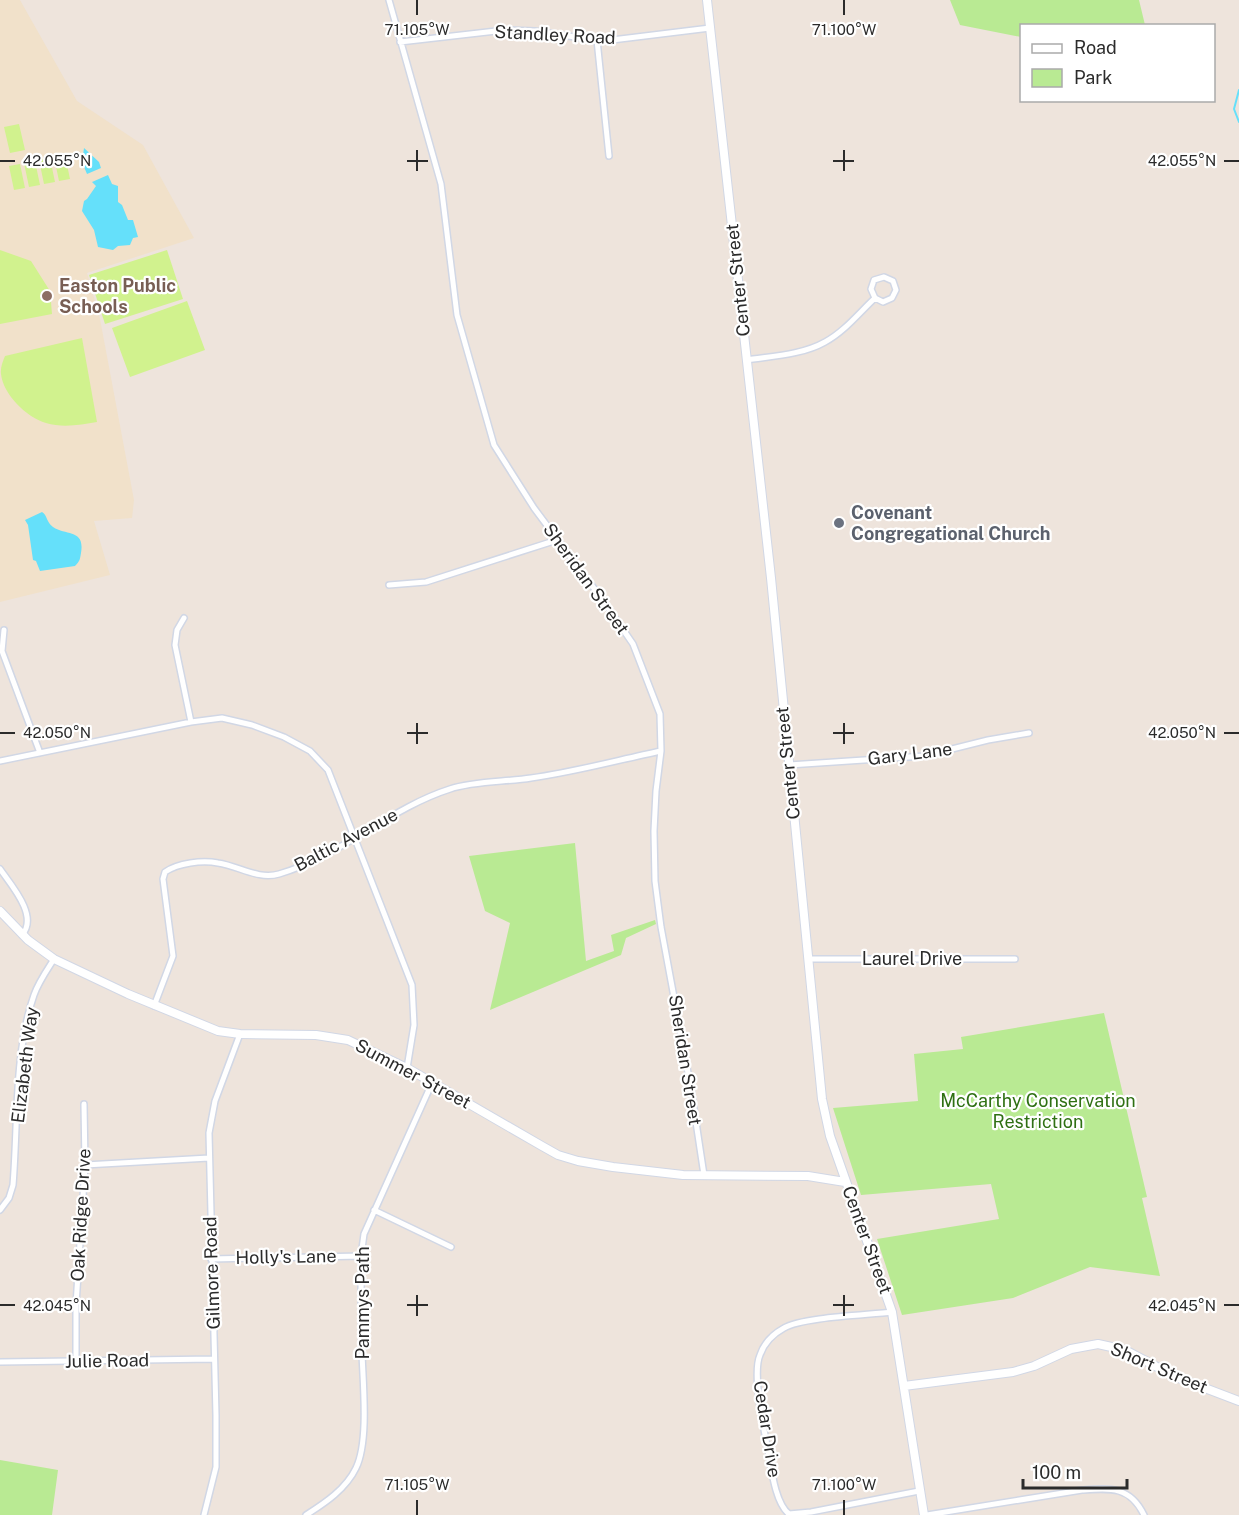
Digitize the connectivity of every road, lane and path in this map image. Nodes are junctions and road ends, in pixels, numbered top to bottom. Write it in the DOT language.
graph roads {
  1 [pos="389,0"];
  2 [pos="707,0"];
  3 [pos="710,28"];
  4 [pos="597,40"];
  5 [pos="400,42"];
  6 [pos="609,156"];
  7 [pos="875,298"];
  8 [pos="746,360"];
  9 [pos="557,540"];
  10 [pos="389,585"];
  11 [pos="184,618"];
  12 [pos="4,630"];
  13 [pos="191,722"];
  14 [pos="1029,733"];
  15 [pos="661,751"];
  16 [pos="40,753"];
  17 [pos="0,760"];
  18 [pos="789,765"];
  19 [pos="355,839"];
  20 [pos="0,869"];
  21 [pos="0,911"];
  22 [pos="22,935"];
  23 [pos="808,958"];
  24 [pos="54,959"];
  25 [pos="1015,959"];
  26 [pos="154,1006"];
  27 [pos="240,1034"];
  28 [pos="407,1068"];
  29 [pos="432,1083"];
  30 [pos="84,1104"];
  31 [pos="209,1158"];
  32 [pos="85,1165"];
  33 [pos="704,1175"];
  34 [pos="845,1182"];
  35 [pos="0,1210"];
  36 [pos="374,1210"];
  37 [pos="451,1247"];
  38 [pos="361,1256"];
  39 [pos="211,1259"];
  40 [pos="892,1312"];
  41 [pos="214,1359"];
  42 [pos="76,1361"];
  43 [pos="0,1362"];
  44 [pos="904,1386"];
  45 [pos="1239,1401"];
  46 [pos="920,1491"];
  47 [pos="204,1515"];
  48 [pos="306,1515"];
  49 [pos="925,1515"];
  50 [pos="1144,1515"];
  1 -- 5 [label="street, Sheridan Street"];
  2 -- 3 [label="main road, Center Street"];
  3 -- 4 [label="street, Standley Road"];
  3 -- 8 [label="main road, Center Street"];
  4 -- 5 [label="street, Standley Road"];
  4 -- 6 [label="street"];
  5 -- 9 [label="street, Sheridan Street"];
  7 -- 7 [label="street"];
  7 -- 8 [label="street"];
  8 -- 18 [label="main road, Center Street"];
  9 -- 10 [label="street"];
  9 -- 15 [label="street, Sheridan Street"];
  11 -- 13 [label="street"];
  12 -- 16 [label="street"];
  13 -- 16 [label="street"];
  13 -- 19 [label="street"];
  14 -- 18 [label="street, Gary Lane"];
  15 -- 19 [label="street, Baltic Avenue"];
  15 -- 33 [label="street, Sheridan Street"];
  16 -- 17 [label="street"];
  18 -- 23 [label="main road, Center Street"];
  19 -- 26 [label="street, Baltic Avenue"];
  19 -- 28 [label="street"];
  20 -- 22 [label="street"];
  21 -- 22 [label="main road, Summer Street"];
  22 -- 24 [label="main road, Summer Street"];
  23 -- 25 [label="street, Laurel Drive"];
  23 -- 34 [label="main road, Center Street"];
  24 -- 26 [label="main road, Summer Street"];
  24 -- 35 [label="street, Elizabeth Way"];
  26 -- 27 [label="main road, Summer Street"];
  27 -- 28 [label="main road, Summer Street"];
  27 -- 31 [label="street, Gilmore Road"];
  28 -- 29 [label="main road, Summer Street"];
  29 -- 33 [label="main road, Summer Street"];
  29 -- 36 [label="street, Pammys Path"];
  30 -- 32 [label="street, Oak Ridge Drive"];
  31 -- 32 [label="street"];
  31 -- 39 [label="street, Gilmore Road"];
  32 -- 42 [label="street, Oak Ridge Drive"];
  33 -- 34 [label="main road, Summer Street"];
  34 -- 40 [label="main road, Center Street"];
  36 -- 37 [label="street"];
  36 -- 38 [label="street, Pammys Path"];
  38 -- 39 [label="street, Holly's Lane"];
  38 -- 48 [label="street, Pammys Path"];
  39 -- 41 [label="street, Gilmore Road"];
  40 -- 44 [label="main road, Center Street"];
  40 -- 46 [label="street, Cedar Drive"];
  41 -- 42 [label="street, Julie Road"];
  41 -- 47 [label="street, Gilmore Road"];
  42 -- 43 [label="street, Julie Road"];
  44 -- 45 [label="main road, Short Street"];
  44 -- 46 [label="main road, Center Street"];
  46 -- 49 [label="main road, Center Street"];
  49 -- 50 [label="street"];
}
